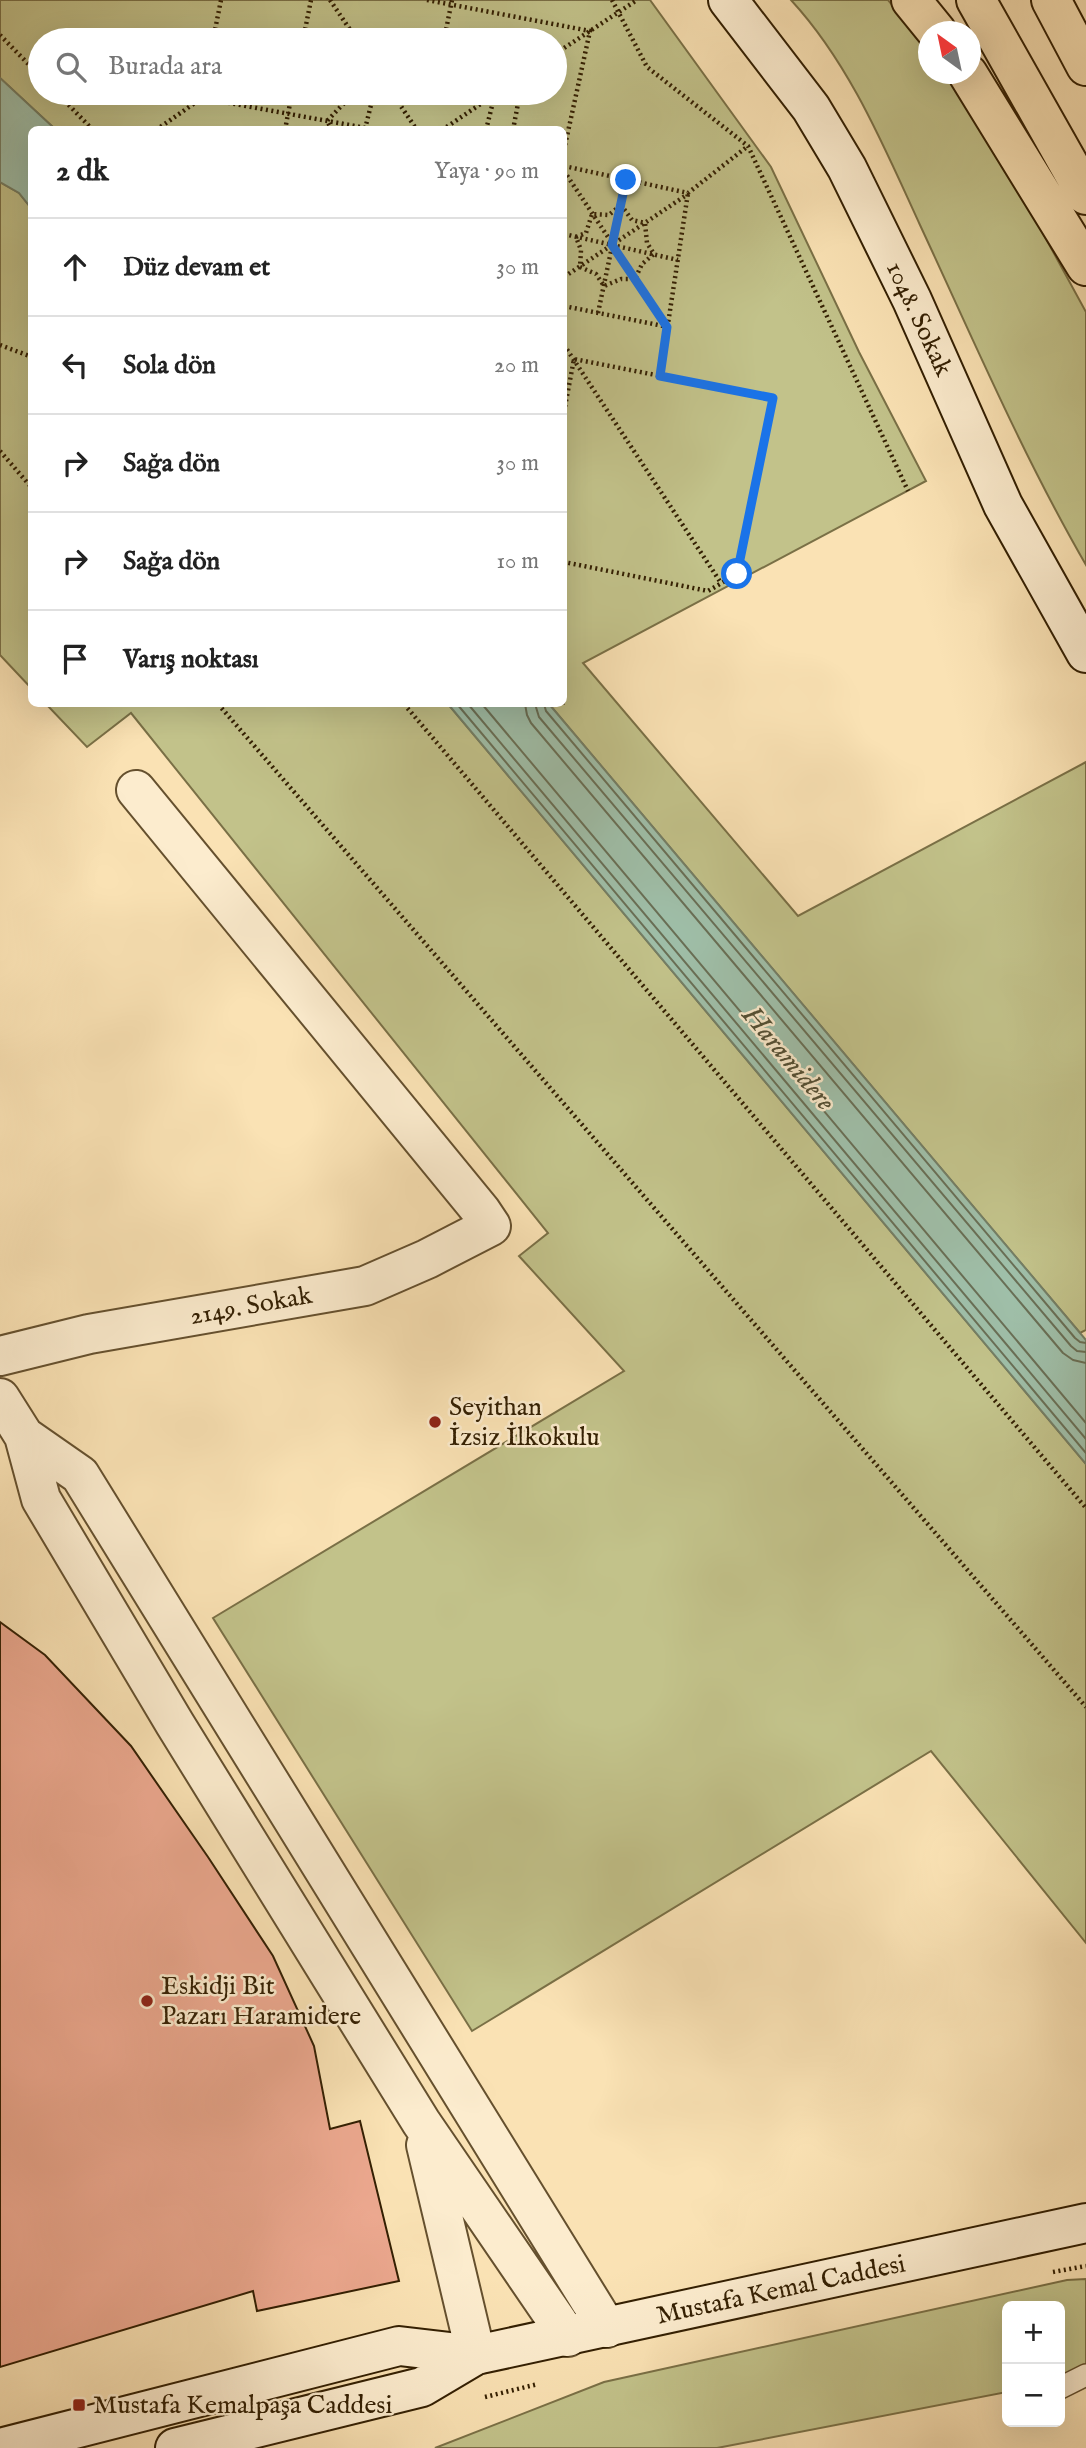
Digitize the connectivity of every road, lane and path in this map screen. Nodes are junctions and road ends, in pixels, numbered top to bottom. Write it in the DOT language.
graph roads {
  1 [pos="221,0"];
  2 [pos="311,0"];
  3 [pos="330,0"];
  4 [pos="427,0"];
  5 [pos="612,0"];
  6 [pos="637,0"];
  7 [pos="728,0"];
  8 [pos="911,0"];
  9 [pos="976,0"];
  10 [pos="1051,0"];
  11 [pos="452,2"];
  12 [pos="619,12"];
  13 [pos="928,21"];
  14 [pos="215,28"];
  15 [pos="305,28"];
  16 [pos="349,28"];
  17 [pos="447,28"];
  18 [pos="590,31"];
  19 [pos="0,35"];
  20 [pos="567,46"];
  21 [pos="28,64"];
  22 [pos="1086,66"];
  23 [pos="974,84"];
  24 [pos="69,105"];
  25 [pos="190,105"];
  26 [pos="250,105"];
  27 [pos="290,105"];
  28 [pos="342,105"];
  29 [pos="371,105"];
  30 [pos="400,105"];
  31 [pos="478,105"];
  32 [pos="493,105"];
  33 [pos="518,105"];
  34 [pos="288,113"];
  35 [pos="327,121"];
  36 [pos="89,126"];
  37 [pos="161,126"];
  38 [pos="286,126"];
  39 [pos="330,126"];
  40 [pos="351,126"];
  41 [pos="366,126"];
  42 [pos="413,126"];
  43 [pos="448,126"];
  44 [pos="487,126"];
  45 [pos="514,126"];
  46 [pos="567,136"];
  47 [pos="748,146"];
  48 [pos="567,169"];
  49 [pos="567,173"];
  50 [pos="626,180"];
  51 [pos="688,193"];
  52 [pos="1086,195"];
  53 [pos="621,205"];
  54 [pos="592,214"];
  55 [pos="645,223"];
  56 [pos="567,235"];
  57 [pos="576,237"];
  58 [pos="612,245"];
  59 [pos="654,254"];
  60 [pos="678,260"];
  61 [pos="1086,266"];
  62 [pos="580,267"];
  63 [pos="567,275"];
  64 [pos="635,279"];
  65 [pos="604,286"];
  66 [pos="567,307"];
  67 [pos="598,313"];
  68 [pos="667,327"];
  69 [pos="0,345"];
  70 [pos="567,349"];
  71 [pos="28,356"];
  72 [pos="574,359"];
  73 [pos="660,376"];
  74 [pos="567,396"];
  75 [pos="0,451"];
  76 [pos="28,483"];
  77 [pos="908,491"];
  78 [pos="567,563"];
  79 [pos="721,583"];
  80 [pos="1086,653"];
  81 [pos="221,707"];
  82 [pos="407,707"];
  83 [pos="136,790"];
  84 [pos="0,1356"];
  85 [pos="1,1402"];
  86 [pos="23,1436"];
  87 [pos="1086,1508"];
  88 [pos="1086,1707"];
  89 [pos="421,2122"];
  90 [pos="1086,2223"];
  91 [pos="1086,2266"];
  92 [pos="1045,2274"];
  93 [pos="607,2329"];
  94 [pos="568,2337"];
  95 [pos="476,2355"];
  96 [pos="1086,2375"];
  97 [pos="551,2380"];
  98 [pos="1065,2386"];
  99 [pos="472,2400"];
  100 [pos="0,2448"];
  101 [pos="175,2448"];
  1 -- 14 [label="path"];
  2 -- 15 [label="path"];
  3 -- 16 [label="path"];
  4 -- 11 [label="path"];
  5 -- 12 [label="path"];
  6 -- 12 [label="path"];
  7 -- 80 [label="street, 1048. Sokak"];
  8 -- 13 [label="highway"];
  9 -- 52 [label="highway"];
  10 -- 22 [label="highway"];
  11 -- 17 [label="path"];
  11 -- 18 [label="path"];
  12 -- 18 [label="path"];
  12 -- 47 [label="path"];
  18 -- 20 [label="path"];
  18 -- 46 [label="path"];
  19 -- 21 [label="path"];
  23 -- 61 [label="highway"];
  24 -- 36 [label="path"];
  25 -- 37 [label="path"];
  26 -- 34 [label="path"];
  27 -- 34 [label="path"];
  28 -- 35 [label="path"];
  29 -- 41 [label="path"];
  30 -- 42 [label="path"];
  31 -- 43 [label="path"];
  32 -- 44 [label="path"];
  33 -- 45 [label="path"];
  34 -- 35 [label="path"];
  34 -- 38 [label="path"];
  35 -- 39 [label="path"];
  35 -- 40 [label="path"];
  47 -- 51 [label="path"];
  47 -- 77 [label="path"];
  48 -- 50 [label="path"];
  49 -- 54 [label="path"];
  50 -- 51 [label="path"];
  50 -- 53 [label="path"];
  51 -- 55 [label="path"];
  51 -- 60 [label="path"];
  53 -- 54 [label="path"];
  53 -- 55 [label="path"];
  53 -- 58 [label="path"];
  54 -- 57 [label="path"];
  54 -- 58 [label="path"];
  55 -- 58 [label="path"];
  55 -- 59 [label="path"];
  56 -- 57 [label="path"];
  57 -- 58 [label="path"];
  57 -- 62 [label="path"];
  58 -- 59 [label="path"];
  58 -- 62 [label="path"];
  58 -- 64 [label="path"];
  58 -- 65 [label="path"];
  59 -- 60 [label="path"];
  59 -- 64 [label="path"];
  60 -- 68 [label="path"];
  62 -- 63 [label="path"];
  62 -- 65 [label="path"];
  64 -- 65 [label="path"];
  64 -- 68 [label="path"];
  65 -- 67 [label="path"];
  66 -- 67 [label="path"];
  67 -- 68 [label="path"];
  68 -- 73 [label="path"];
  69 -- 71 [label="path"];
  70 -- 72 [label="path"];
  72 -- 73 [label="path"];
  72 -- 74 [label="path"];
  72 -- 79 [label="path"];
  73 -- 79 [label="path"];
  75 -- 76 [label="path"];
  78 -- 79 [label="path"];
  81 -- 88 [label="path"];
  82 -- 87 [label="path"];
  83 -- 84 [label="street, 2149. Sokak"];
  85 -- 86 [label="street"];
  86 -- 89 [label="street"];
  86 -- 93 [label="street"];
  89 -- 94 [label="street"];
  89 -- 95 [label="street"];
  90 -- 93 [label="street, Mustafa Kemal Caddesi"];
  91 -- 92 [label="path"];
  93 -- 94 [label="street, Mustafa Kemal Caddesi"];
  94 -- 95 [label="street, Mustafa Kemal Caddesi"];
  95 -- 100 [label="street, Mustafa Kemal Caddesi"];
  95 -- 101 [label="street, Mustafa Kemal Caddesi"];
  96 -- 98 [label="lane"];
  97 -- 99 [label="path"];
}
